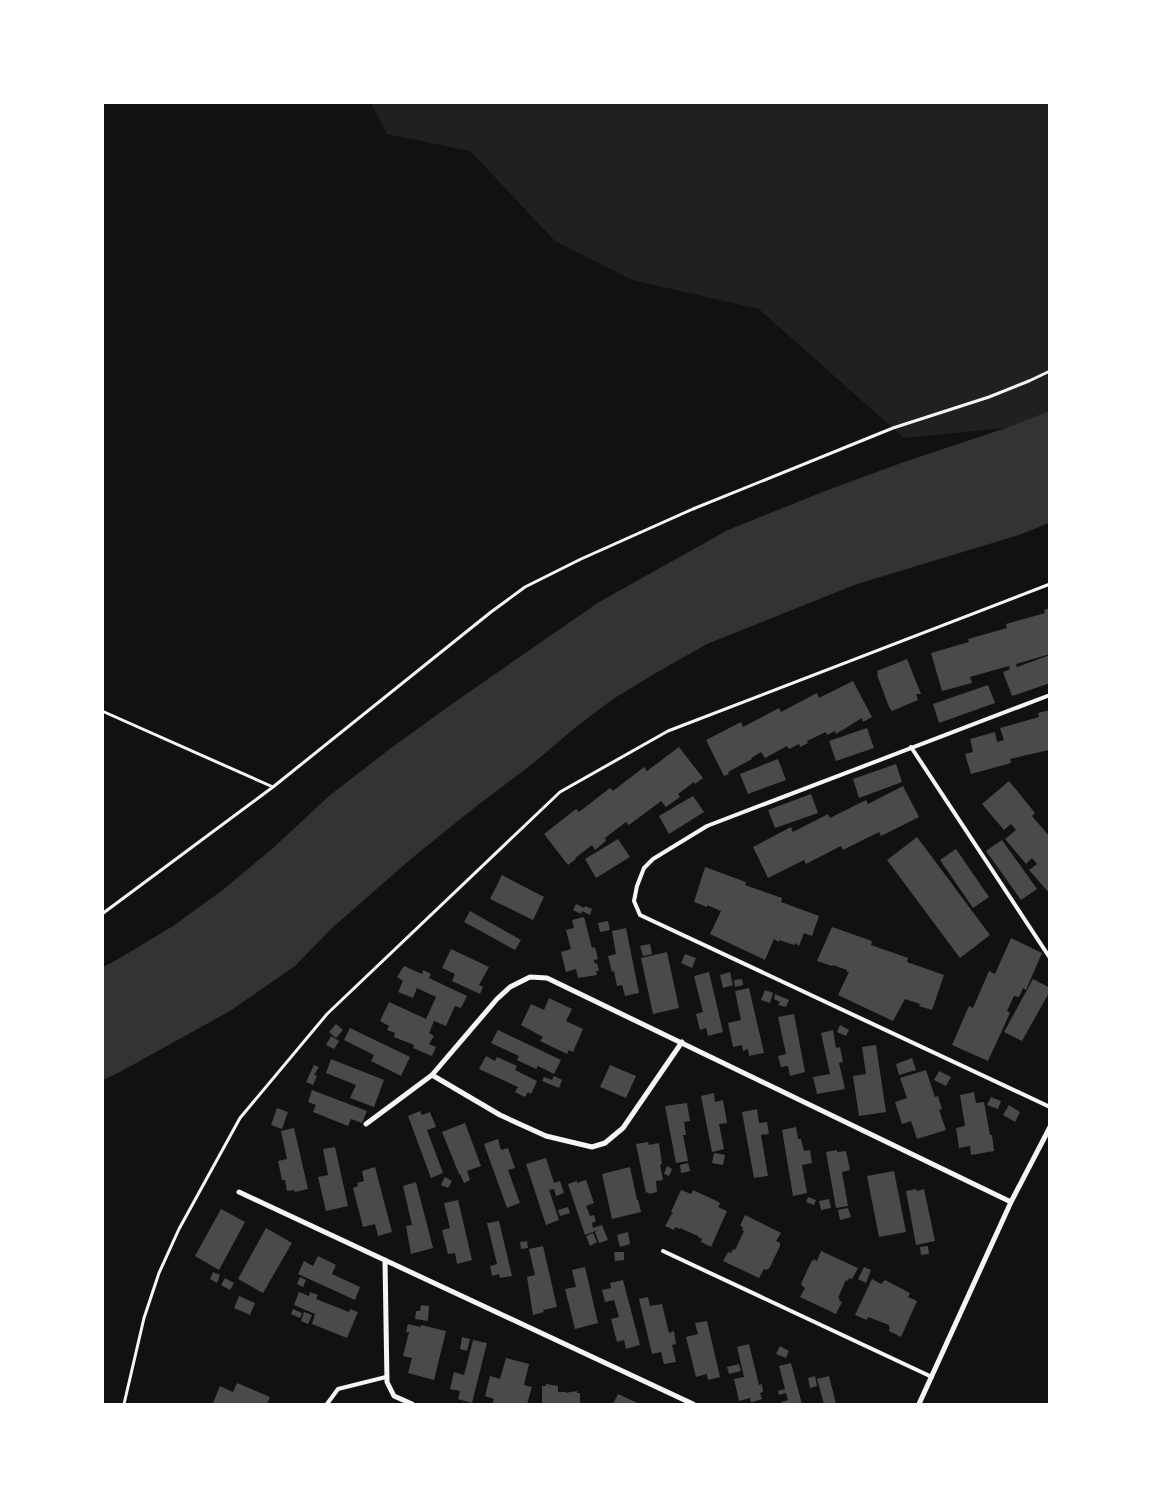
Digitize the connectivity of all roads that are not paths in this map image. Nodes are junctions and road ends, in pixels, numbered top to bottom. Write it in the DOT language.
graph roads {
  1 [pos="1050,696"];
  2 [pos="911,747"];
  3 [pos="1050,958"];
  4 [pos="682,1042"];
  5 [pos="432,1076"];
  6 [pos="1050,1107"];
  7 [pos="366,1124"];
  8 [pos="1050,1127"];
  9 [pos="239,1192"];
  10 [pos="1011,1202"];
  11 [pos="663,1251"];
  12 [pos="385,1260"];
  13 [pos="386,1377"];
  14 [pos="932,1377"];
  15 [pos="327,1404"];
  16 [pos="412,1404"];
  17 [pos="693,1404"];
  18 [pos="919,1404"];
  1 -- 2 [label="lane"];
  2 -- 3 [label="lane"];
  2 -- 6 [label="lane"];
  4 -- 5 [label="street"];
  4 -- 5 [label="street"];
  4 -- 10 [label="street"];
  5 -- 7 [label="street"];
  8 -- 10 [label="street"];
  9 -- 12 [label="street"];
  10 -- 14 [label="street"];
  11 -- 14 [label="lane"];
  12 -- 13 [label="street"];
  12 -- 17 [label="street"];
  13 -- 15 [label="lane"];
  13 -- 16 [label="street"];
  14 -- 18 [label="street"];
}
